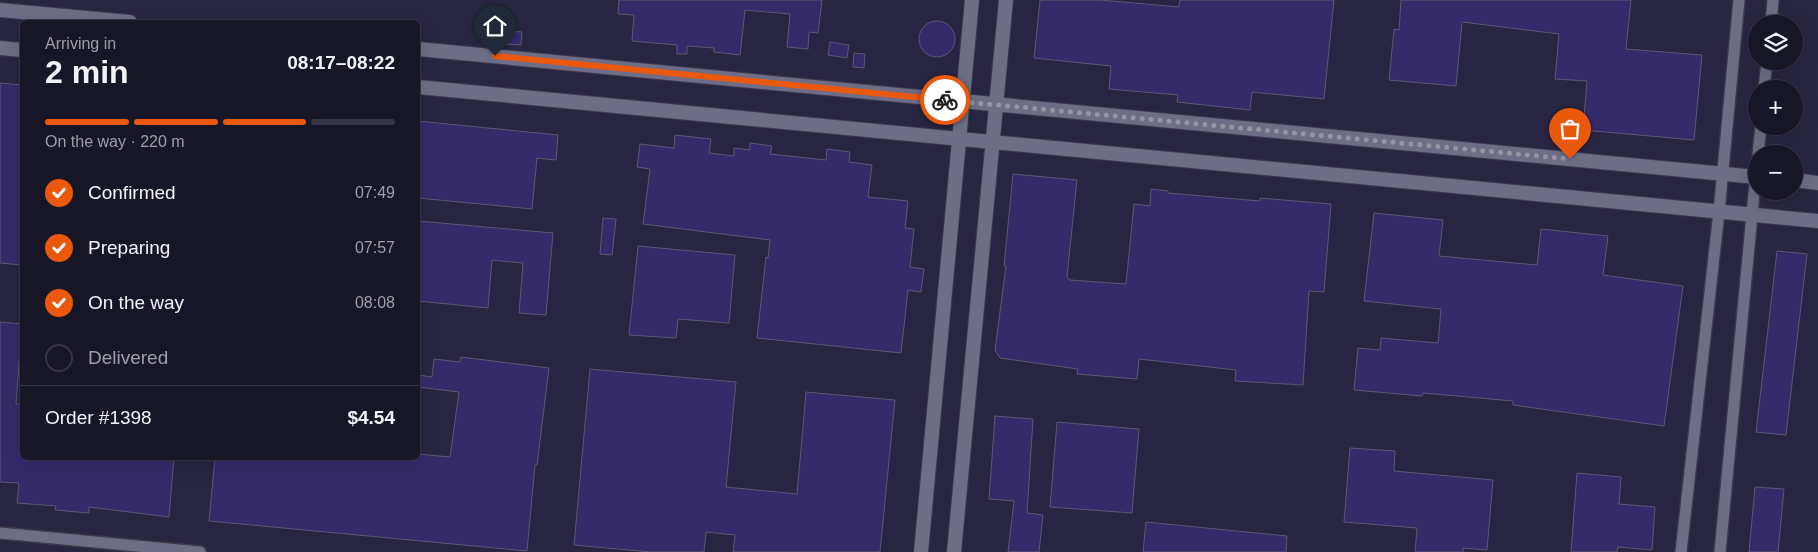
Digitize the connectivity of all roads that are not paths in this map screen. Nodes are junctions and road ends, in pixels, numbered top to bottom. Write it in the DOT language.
graph roads {
  1 [pos="972,0"];
  2 [pos="1006,0"];
  3 [pos="1739,0"];
  4 [pos="1773,0"];
  5 [pos="0,10"];
  6 [pos="1772,15"];
  7 [pos="108,20"];
  8 [pos="0,48"];
  9 [pos="420,49"];
  10 [pos="20,50"];
  11 [pos="420,87"];
  12 [pos="963,101"];
  13 [pos="996,104"];
  14 [pos="959,139"];
  15 [pos="992,142"];
  16 [pos="1723,174"];
  17 [pos="1748,176"];
  18 [pos="1803,181"];
  19 [pos="1818,183"];
  20 [pos="1753,200"];
  21 [pos="1720,212"];
  22 [pos="1752,214"];
  23 [pos="1818,220"];
  24 [pos="0,533"];
  25 [pos="200,552"];
  26 [pos="921,552"];
  27 [pos="954,552"];
  28 [pos="1681,552"];
  29 [pos="1720,552"];
  1 -- 12 [label="street"];
  2 -- 13 [label="street"];
  3 -- 16 [label="street"];
  4 -- 6 [label="street"];
  5 -- 7 [label="street"];
  8 -- 10 [label="street"];
  9 -- 12 [label="street"];
  11 -- 14 [label="street"];
  12 -- 13 [label="street"];
  12 -- 14 [label="street"];
  13 -- 15 [label="street"];
  13 -- 16 [label="street"];
  14 -- 15 [label="street"];
  14 -- 26 [label="street"];
  15 -- 21 [label="street"];
  15 -- 27 [label="street"];
  16 -- 17 [label="street"];
  16 -- 21 [label="street"];
  18 -- 19 [label="street"];
  20 -- 22 [label="street"];
  21 -- 22 [label="street"];
  21 -- 28 [label="street"];
  22 -- 23 [label="street"];
  22 -- 29 [label="street"];
  24 -- 25 [label="street"];
}
